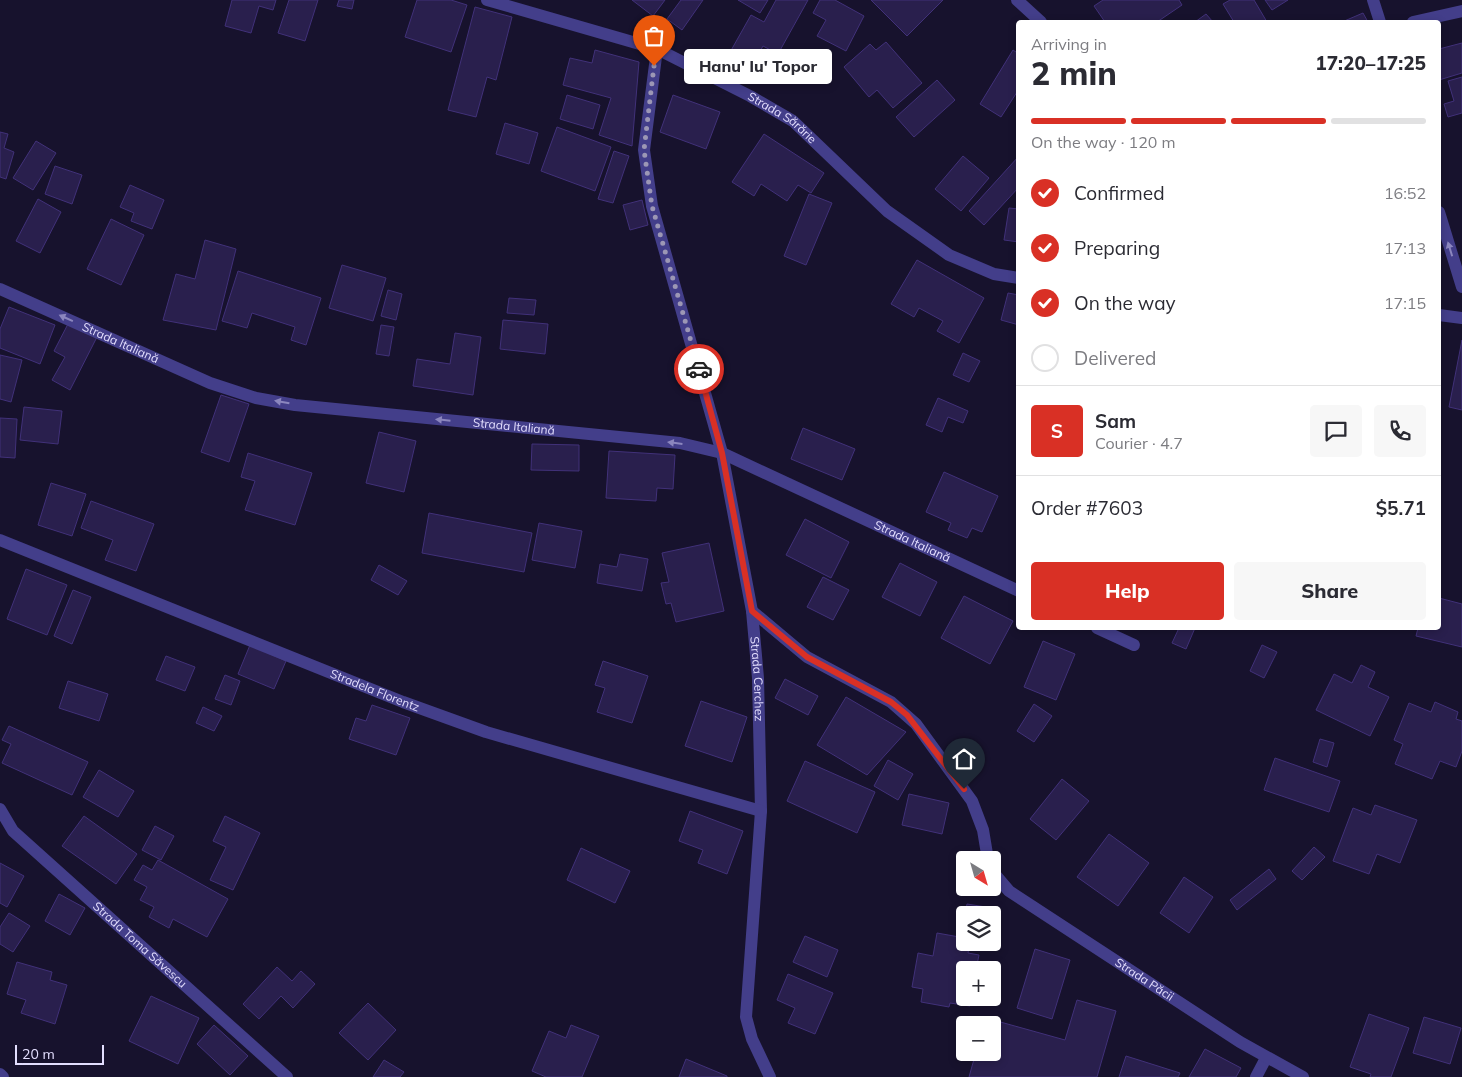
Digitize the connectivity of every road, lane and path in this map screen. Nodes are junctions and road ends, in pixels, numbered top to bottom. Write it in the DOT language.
graph roads {
  1 [pos="487,0"];
  2 [pos="1018,0"];
  3 [pos="1373,0"];
  4 [pos="1462,11"];
  5 [pos="1039,20"];
  6 [pos="1379,20"];
  7 [pos="1422,20"];
  8 [pos="657,50"];
  9 [pos="1441,219"];
  10 [pos="1016,278"];
  11 [pos="1462,287"];
  12 [pos="0,288"];
  13 [pos="1441,315"];
  14 [pos="1462,318"];
  15 [pos="722,453"];
  16 [pos="0,540"];
  17 [pos="1016,590"];
  18 [pos="752,611"];
  19 [pos="1101,630"];
  20 [pos="1134,645"];
  21 [pos="0,809"];
  22 [pos="761,811"];
  23 [pos="986,851"];
  24 [pos="1001,882"];
  25 [pos="1266,1058"];
  26 [pos="0,1074"];
  27 [pos="3,1077"];
  28 [pos="287,1077"];
  29 [pos="770,1077"];
  30 [pos="1256,1077"];
  31 [pos="1303,1077"];
  1 -- 8 [label="street, Strada Sărărie"];
  2 -- 5 [label="street"];
  3 -- 6 [label="street"];
  4 -- 7 [label="street"];
  8 -- 10 [label="street, Strada Sărărie"];
  8 -- 15 [label="street, Strada Cerchez"];
  11 -- 9 [label="street, one-way"];
  15 -- 12 [label="street, Strada Italiană, one-way"];
  13 -- 14 [label="street"];
  15 -- 17 [label="street, Strada Italiană"];
  15 -- 18 [label="street, Strada Cerchez"];
  16 -- 22 [label="street, Stradela Florentz"];
  18 -- 22 [label="street, Strada Cerchez"];
  18 -- 23 [label="street"];
  19 -- 20 [label="street"];
  21 -- 28 [label="street, Strada Toma Săvescu"];
  22 -- 29 [label="street, Strada Cerchez"];
  24 -- 25 [label="street, Strada Păcii"];
  25 -- 30 [label="street"];
  25 -- 31 [label="street, Strada Păcii"];
  26 -- 27 [label="street"];
}
